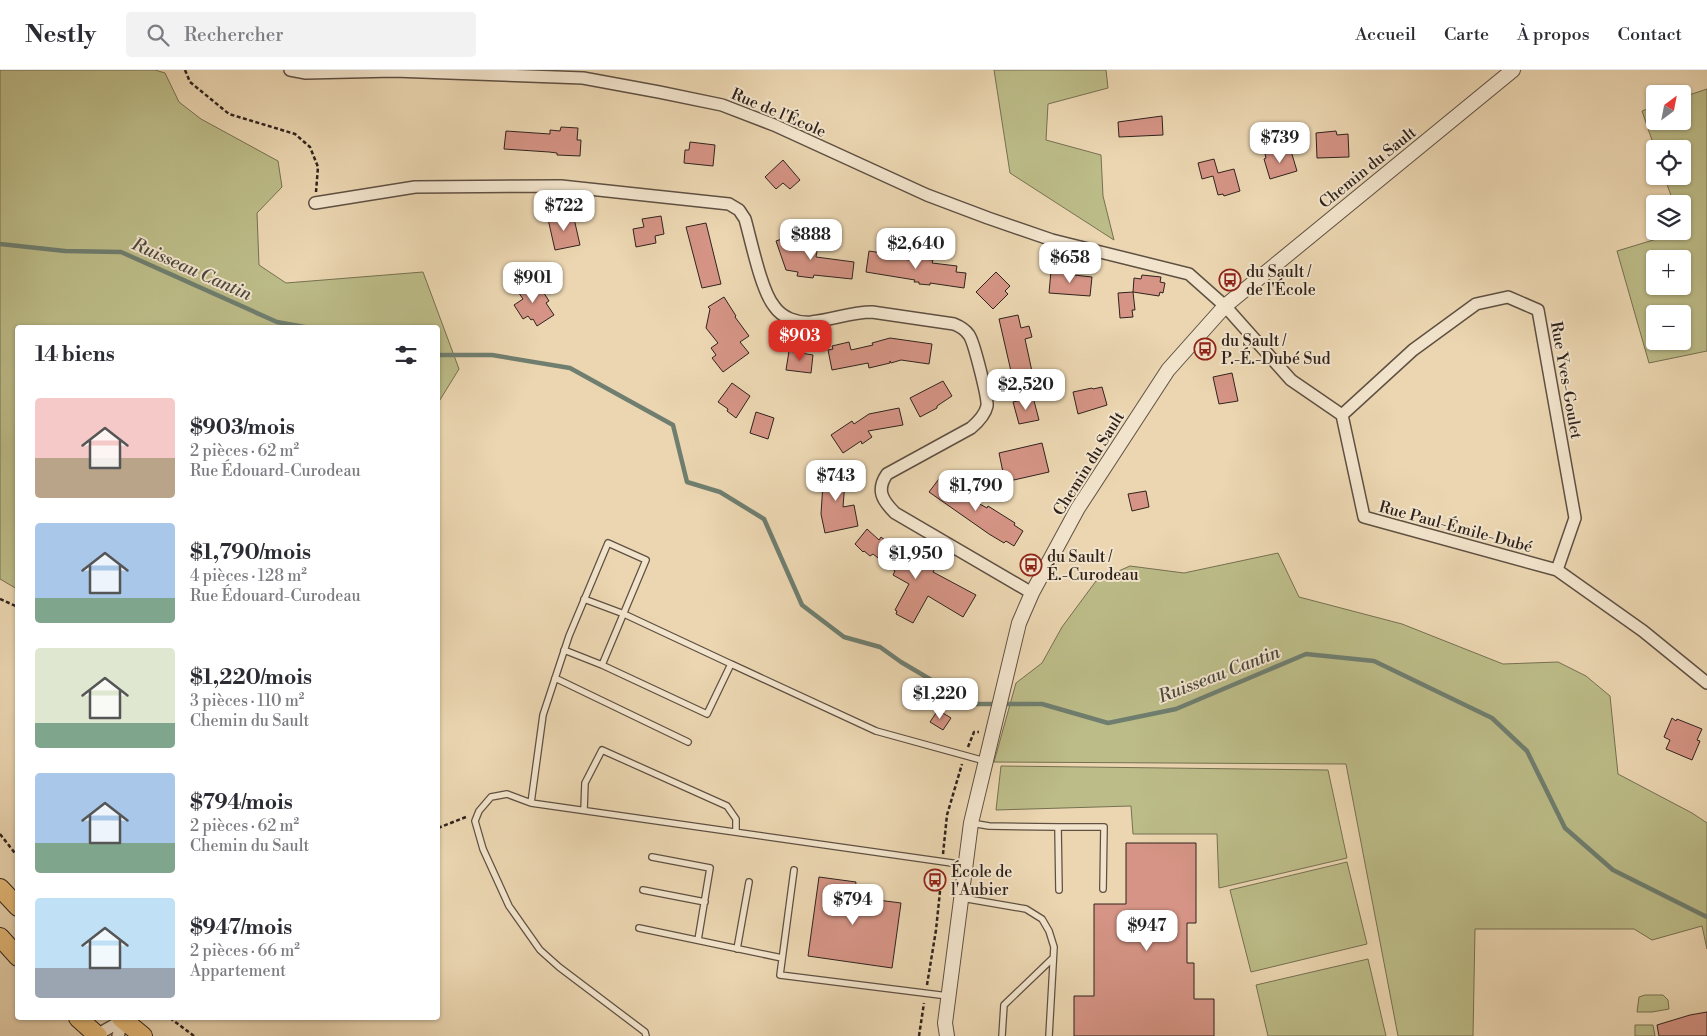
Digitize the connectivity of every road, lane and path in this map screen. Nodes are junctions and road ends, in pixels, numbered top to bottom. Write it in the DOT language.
graph roads {
  1 [pos="185,70"];
  2 [pos="290,70"];
  3 [pos="1514,70"];
  4 [pos="315,203"];
  5 [pos="1225,306"];
  6 [pos="1342,415"];
  7 [pos="1557,570"];
  8 [pos="1032,593"];
  9 [pos="0,599"];
  10 [pos="584,599"];
  11 [pos="15,606"];
  12 [pos="624,614"];
  13 [pos="564,650"];
  14 [pos="732,664"];
  15 [pos="602,665"];
  16 [pos="555,678"];
  17 [pos="1707,683"];
  18 [pos="992,735"];
  19 [pos="688,742"];
  20 [pos="965,757"];
  21 [pos="986,761"];
  22 [pos="531,803"];
  23 [pos="584,810"];
  24 [pos="479,811"];
  25 [pos="971,823"];
  26 [pos="440,827"];
  27 [pos="1058,827"];
  28 [pos="736,831"];
  29 [pos="0,834"];
  30 [pos="15,854"];
  31 [pos="652,857"];
  32 [pos="943,860"];
  33 [pos="966,865"];
  34 [pos="794,870"];
  35 [pos="749,882"];
  36 [pos="0,888"];
  37 [pos="1103,889"];
  38 [pos="643,890"];
  39 [pos="1059,890"];
  40 [pos="962,898"];
  41 [pos="705,902"];
  42 [pos="15,904"];
  43 [pos="639,928"];
  44 [pos="0,937"];
  45 [pos="698,940"];
  46 [pos="737,949"];
  47 [pos="15,954"];
  48 [pos="782,958"];
  49 [pos="1053,958"];
  50 [pos="926,993"];
  51 [pos="949,996"];
  52 [pos="80,1020"];
  53 [pos="173,1020"];
  54 [pos="121,1024"];
  55 [pos="944,1032"];
  56 [pos="97,1036"];
  57 [pos="143,1036"];
  58 [pos="194,1036"];
  59 [pos="646,1036"];
  60 [pos="919,1036"];
  61 [pos="1002,1036"];
  62 [pos="1049,1036"];
  1 -- 4 [label="path"];
  2 -- 5 [label="street, Rue de l'École"];
  3 -- 5 [label="street, Chemin du Sault"];
  4 -- 8 [label="street"];
  5 -- 6 [label="street"];
  5 -- 8 [label="street, Chemin du Sault"];
  6 -- 7 [label="street, Rue Paul-Émile-Dubé"];
  6 -- 7 [label="street, Rue Yves-Goulet"];
  7 -- 17 [label="street, Rue Paul-Émile-Dubé"];
  8 -- 18 [label="street, Chemin du Sault"];
  9 -- 11 [label="path"];
  10 -- 12 [label="lane"];
  10 -- 12 [label="lane"];
  10 -- 13 [label="lane"];
  12 -- 14 [label="lane"];
  12 -- 15 [label="lane"];
  13 -- 15 [label="lane"];
  13 -- 16 [label="lane"];
  14 -- 15 [label="lane"];
  14 -- 20 [label="lane"];
  16 -- 19 [label="lane"];
  16 -- 22 [label="lane"];
  18 -- 20 [label="path"];
  18 -- 21 [label="street, Chemin du Sault"];
  20 -- 21 [label="lane"];
  20 -- 32 [label="path"];
  21 -- 25 [label="street, Chemin du Sault"];
  22 -- 23 [label="lane"];
  22 -- 24 [label="lane"];
  23 -- 28 [label="lane"];
  23 -- 28 [label="lane"];
  24 -- 26 [label="path"];
  24 -- 59 [label="lane"];
  25 -- 27 [label="lane"];
  25 -- 33 [label="street, Chemin du Sault"];
  27 -- 37 [label="lane"];
  27 -- 39 [label="lane"];
  28 -- 32 [label="lane"];
  29 -- 30 [label="path"];
  31 -- 41 [label="lane"];
  32 -- 33 [label="lane"];
  32 -- 50 [label="path"];
  33 -- 40 [label="street, Chemin du Sault"];
  34 -- 48 [label="lane"];
  35 -- 46 [label="lane"];
  36 -- 42 [label="main road"];
  38 -- 41 [label="lane"];
  40 -- 49 [label="lane"];
  40 -- 51 [label="street, Chemin du Sault"];
  41 -- 45 [label="lane"];
  43 -- 45 [label="lane"];
  44 -- 47 [label="main road"];
  45 -- 46 [label="lane"];
  46 -- 48 [label="lane"];
  48 -- 50 [label="lane"];
  49 -- 61 [label="lane"];
  49 -- 62 [label="lane"];
  50 -- 51 [label="lane"];
  50 -- 60 [label="path"];
  51 -- 55 [label="street, Chemin du Sault"];
  52 -- 56 [label="main road"];
  53 -- 58 [label="path"];
  54 -- 56 [label="street"];
  54 -- 57 [label="main road"];
}
